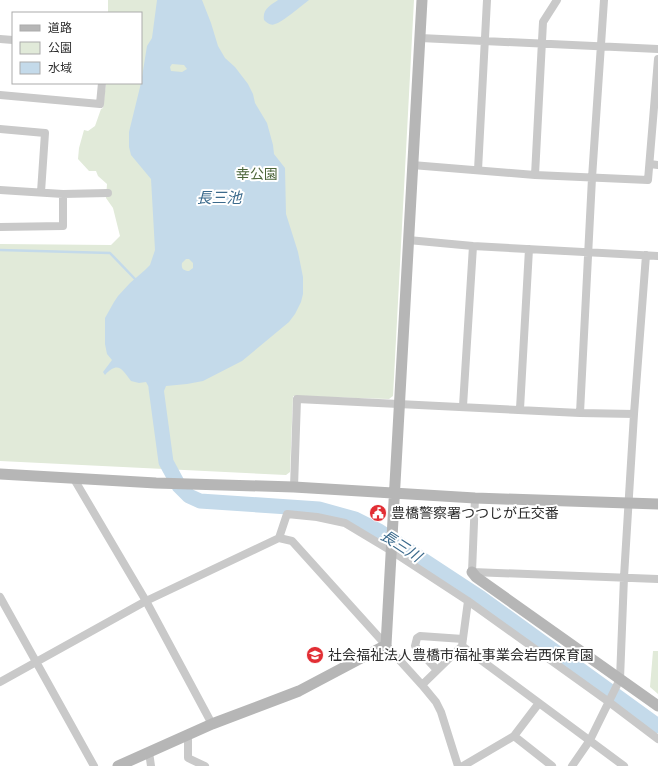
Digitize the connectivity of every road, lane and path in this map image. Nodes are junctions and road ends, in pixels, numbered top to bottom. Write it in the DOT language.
graph roads {
  1 [pos="422,0"];
  2 [pos="487,0"];
  3 [pos="557,0"];
  4 [pos="604,0"];
  5 [pos="420,38"];
  6 [pos="0,39"];
  7 [pos="12,40"];
  8 [pos="484,41"];
  9 [pos="543,44"];
  10 [pos="601,47"];
  11 [pos="658,49"];
  12 [pos="658,60"];
  13 [pos="102,84"];
  14 [pos="0,95"];
  15 [pos="0,129"];
  16 [pos="654,164"];
  17 [pos="412,165"];
  18 [pos="478,170"];
  19 [pos="535,175"];
  20 [pos="592,178"];
  21 [pos="0,190"];
  22 [pos="41,192"];
  23 [pos="108,193"];
  24 [pos="63,194"];
  25 [pos="0,227"];
  26 [pos="408,240"];
  27 [pos="473,246"];
  28 [pos="529,249"];
  29 [pos="589,251"];
  30 [pos="646,255"];
  31 [pos="658,256"];
  32 [pos="399,404"];
  33 [pos="463,406"];
  34 [pos="520,409"];
  35 [pos="580,413"];
  36 [pos="634,414"];
  37 [pos="0,474"];
  38 [pos="74,479"];
  39 [pos="294,487"];
  40 [pos="394,493"];
  41 [pos="475,498"];
  42 [pos="629,503"];
  43 [pos="658,504"];
  44 [pos="279,538"];
  45 [pos="390,550"];
  46 [pos="472,572"];
  47 [pos="624,577"];
  48 [pos="658,579"];
  49 [pos="0,597"];
  50 [pos="146,601"];
  51 [pos="468,601"];
  52 [pos="462,642"];
  53 [pos="386,645"];
  54 [pos="36,662"];
  55 [pos="437,670"];
  56 [pos="620,679"];
  57 [pos="0,682"];
  58 [pos="422,685"];
  59 [pos="609,702"];
  60 [pos="539,703"];
  61 [pos="658,706"];
  62 [pos="212,724"];
  63 [pos="188,735"];
  64 [pos="514,736"];
  65 [pos="658,739"];
  66 [pos="590,740"];
  67 [pos="150,752"];
  68 [pos="94,766"];
  69 [pos="118,766"];
  70 [pos="151,766"];
  71 [pos="205,766"];
  72 [pos="458,766"];
  73 [pos="464,766"];
  74 [pos="552,766"];
  75 [pos="572,766"];
  76 [pos="624,766"];
  1 -- 5 [label="street"];
  2 -- 8 [label="street"];
  3 -- 9 [label="street"];
  4 -- 10 [label="street"];
  5 -- 8 [label="street"];
  5 -- 17 [label="street"];
  6 -- 7 [label="street"];
  8 -- 9 [label="street"];
  8 -- 18 [label="street"];
  9 -- 10 [label="street"];
  9 -- 19 [label="street"];
  10 -- 11 [label="street"];
  10 -- 20 [label="street"];
  12 -- 16 [label="street"];
  13 -- 14 [label="street"];
  15 -- 22 [label="street"];
  16 -- 20 [label="street"];
  17 -- 18 [label="street"];
  17 -- 26 [label="street"];
  18 -- 19 [label="street"];
  19 -- 20 [label="street"];
  20 -- 29 [label="street"];
  21 -- 22 [label="street"];
  22 -- 24 [label="street"];
  23 -- 24 [label="street"];
  24 -- 25 [label="street"];
  26 -- 27 [label="street"];
  26 -- 32 [label="street"];
  27 -- 28 [label="street"];
  27 -- 33 [label="street"];
  28 -- 29 [label="street"];
  28 -- 34 [label="street"];
  29 -- 30 [label="street"];
  29 -- 35 [label="street"];
  30 -- 31 [label="street"];
  30 -- 36 [label="street"];
  32 -- 33 [label="street"];
  32 -- 39 [label="street"];
  32 -- 40 [label="street"];
  33 -- 34 [label="street"];
  34 -- 35 [label="street"];
  35 -- 36 [label="street"];
  36 -- 42 [label="street"];
  37 -- 38 [label="street"];
  38 -- 39 [label="street"];
  38 -- 50 [label="street"];
  39 -- 40 [label="street"];
  40 -- 41 [label="street"];
  40 -- 45 [label="street"];
  41 -- 42 [label="street"];
  41 -- 46 [label="street"];
  42 -- 43 [label="street"];
  42 -- 47 [label="street"];
  44 -- 45 [label="street"];
  44 -- 50 [label="street"];
  44 -- 53 [label="street"];
  45 -- 51 [label="street"];
  45 -- 53 [label="street"];
  46 -- 47 [label="street"];
  46 -- 56 [label="street"];
  47 -- 48 [label="street"];
  47 -- 56 [label="street"];
  49 -- 54 [label="street"];
  50 -- 54 [label="street"];
  50 -- 62 [label="street"];
  51 -- 52 [label="street"];
  51 -- 59 [label="street"];
  52 -- 55 [label="street"];
  52 -- 55 [label="street"];
  52 -- 60 [label="street"];
  53 -- 58 [label="street"];
  53 -- 62 [label="street"];
  54 -- 57 [label="street"];
  54 -- 68 [label="street"];
  55 -- 58 [label="street"];
  56 -- 59 [label="street"];
  56 -- 61 [label="street"];
  58 -- 72 [label="street"];
  59 -- 65 [label="street"];
  59 -- 66 [label="street"];
  60 -- 64 [label="street"];
  60 -- 66 [label="street"];
  62 -- 63 [label="street"];
  63 -- 67 [label="street"];
  63 -- 71 [label="street"];
  64 -- 73 [label="street"];
  64 -- 74 [label="street"];
  66 -- 75 [label="street"];
  66 -- 76 [label="street"];
  67 -- 69 [label="street"];
  67 -- 70 [label="street"];
}
